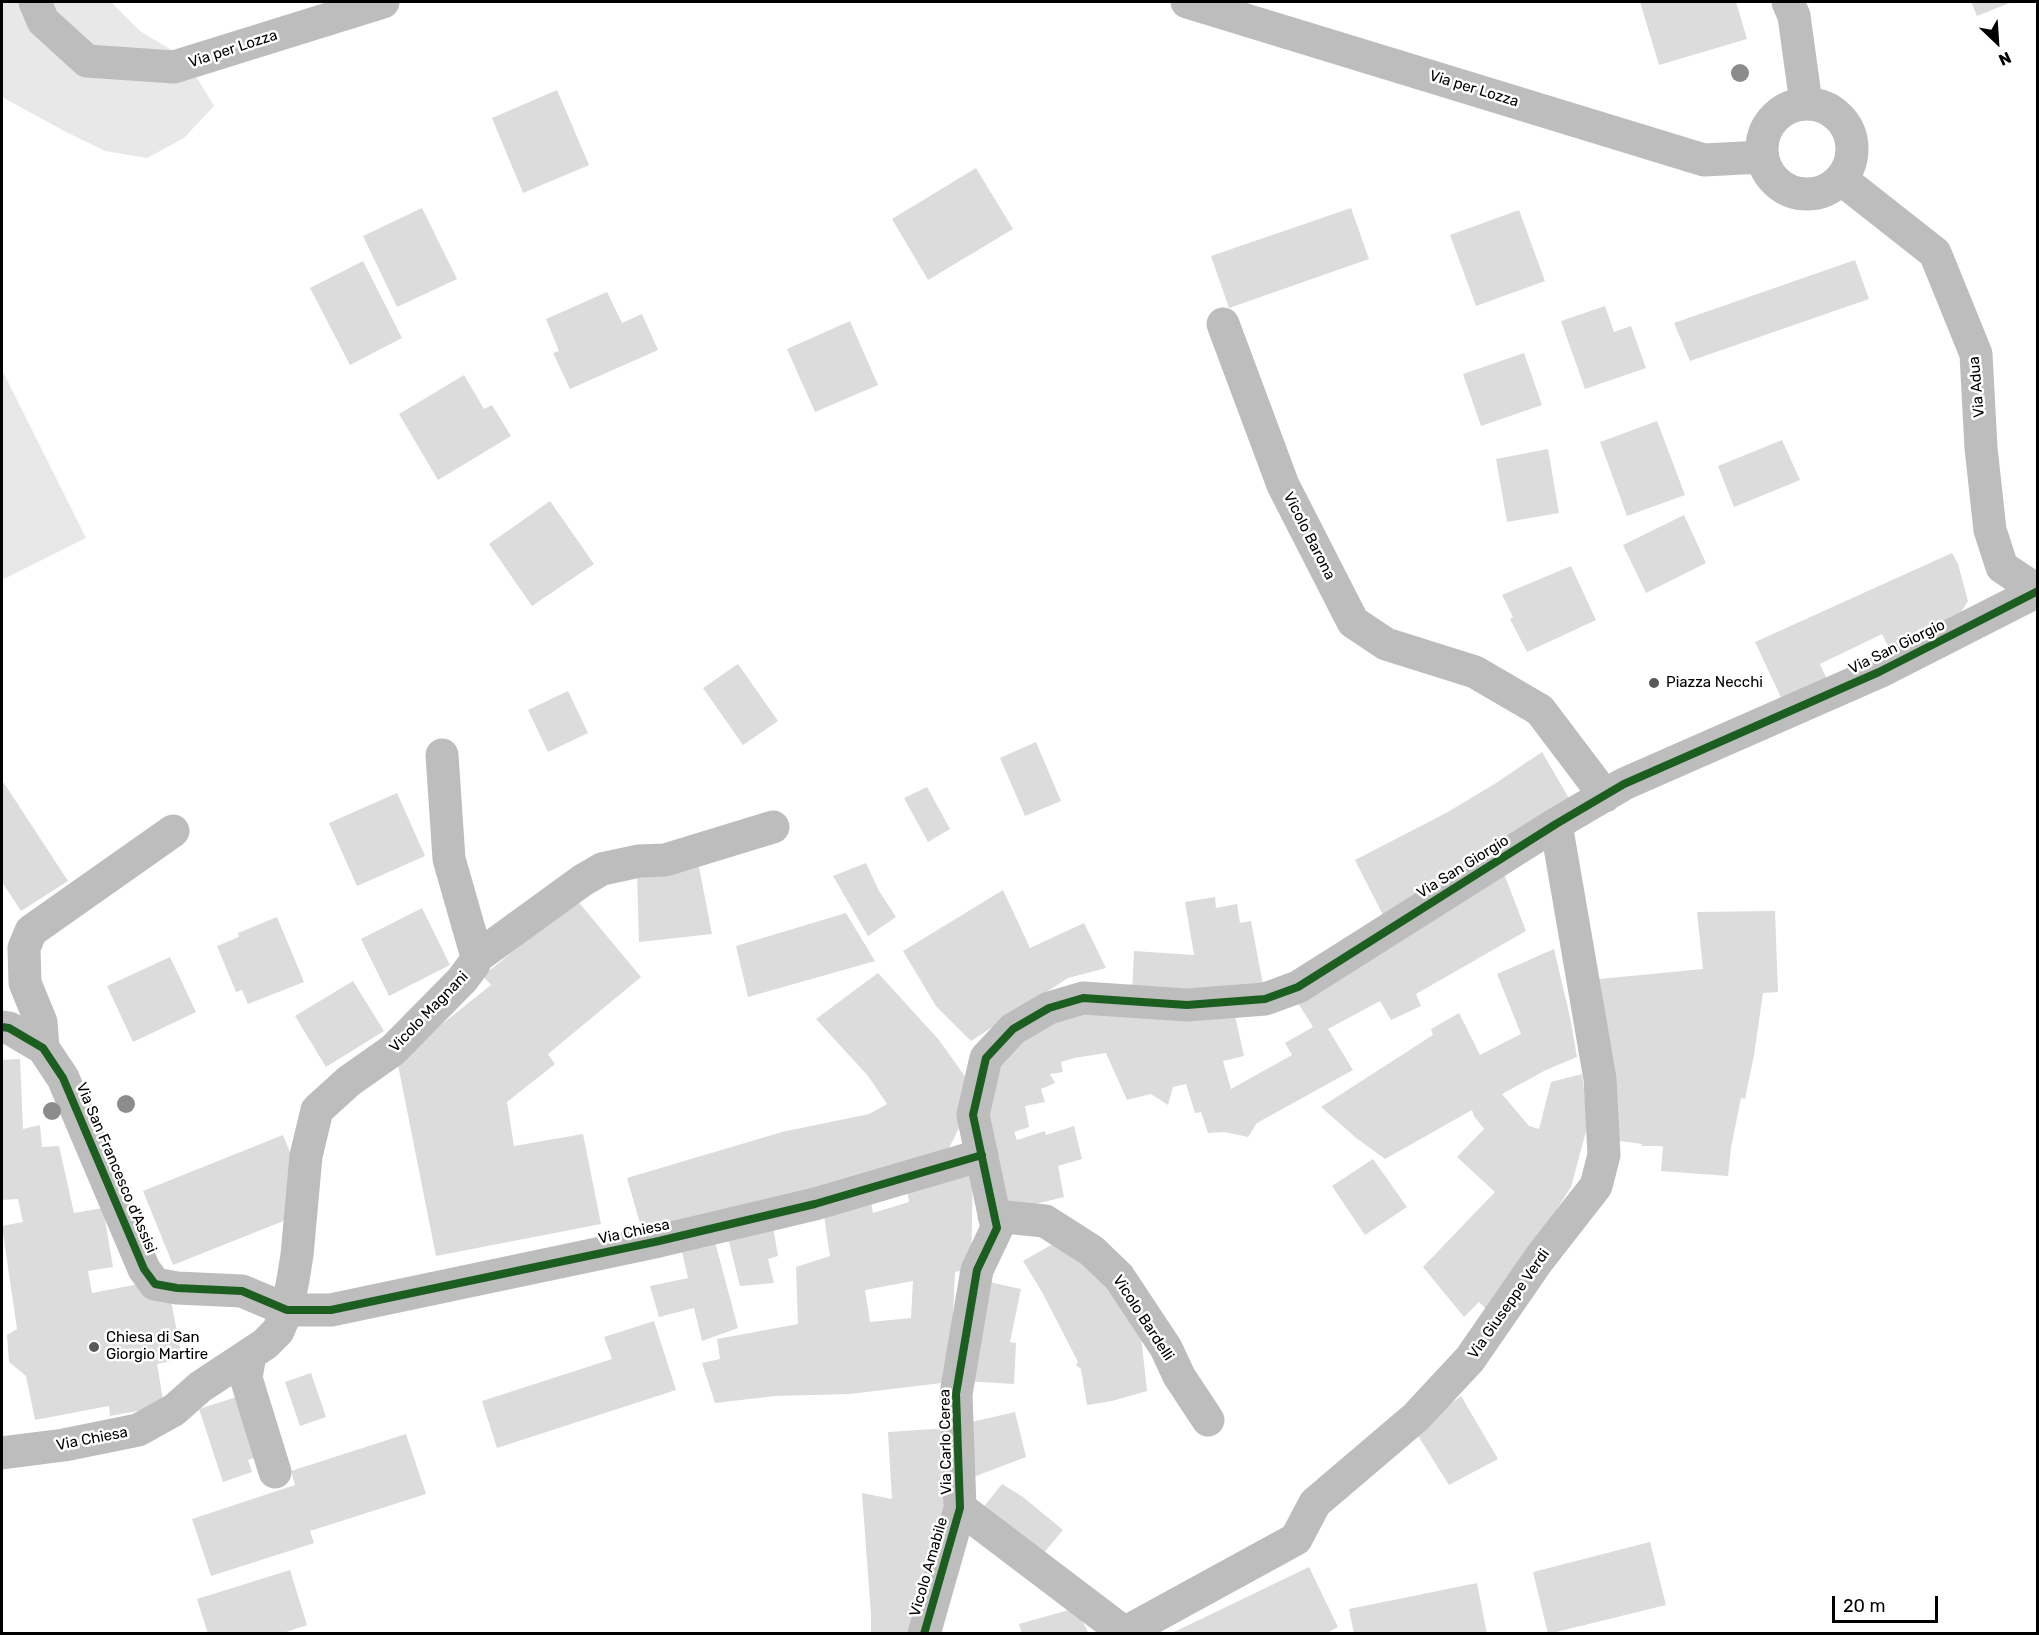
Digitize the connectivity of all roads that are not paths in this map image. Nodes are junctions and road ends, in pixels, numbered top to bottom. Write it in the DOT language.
graph roads {
  1 [pos="35,2"];
  2 [pos="383,2"];
  3 [pos="1187,2"];
  4 [pos="1788,2"];
  5 [pos="1806,103"];
  6 [pos="1762,157"];
  7 [pos="1841,179"];
  8 [pos="1223,324"];
  9 [pos="2037,591"];
  10 [pos="442,755"];
  11 [pos="1605,796"];
  12 [pos="1556,824"];
  13 [pos="773,827"];
  14 [pos="173,831"];
  15 [pos="477,957"];
  16 [pos="2,1027"];
  17 [pos="43,1048"];
  18 [pos="981,1155"];
  19 [pos="994,1216"];
  20 [pos="287,1310"];
  21 [pos="250,1353"];
  22 [pos="1208,1420"];
  23 [pos="2,1453"];
  24 [pos="276,1472"];
  25 [pos="960,1508"];
  26 [pos="1126,1633"];
  27 [pos="924,1634"];
  1 -- 2 [label="street, Via per Lozza"];
  3 -- 6 [label="street, Via per Lozza"];
  4 -- 5 [label="street"];
  5 -- 6 [label="street"];
  5 -- 7 [label="street"];
  6 -- 7 [label="street"];
  7 -- 9 [label="street, Via Adua"];
  8 -- 11 [label="street, Vicolo Barona"];
  9 -- 11 [label="street, Via San Giorgio"];
  10 -- 15 [label="street, Vicolo Magnani"];
  11 -- 12 [label="street, Via San Giorgio"];
  12 -- 18 [label="street, Via San Giorgio"];
  12 -- 26 [label="street, Via Giuseppe Verdi"];
  13 -- 15 [label="street"];
  14 -- 17 [label="street"];
  15 -- 20 [label="street, Vicolo Magnani"];
  16 -- 17 [label="street, Via San Francesco d'Assisi"];
  17 -- 20 [label="street, Via San Francesco d'Assisi"];
  18 -- 19 [label="street, Via San Giorgio"];
  18 -- 20 [label="street, Via Chiesa"];
  19 -- 22 [label="street, Vicolo Bardelli"];
  19 -- 25 [label="street, Via Carlo Cerea"];
  20 -- 21 [label="street, Via Chiesa"];
  21 -- 23 [label="street, Via Chiesa"];
  21 -- 24 [label="street"];
  25 -- 26 [label="street, Via Carlo Cerea"];
  25 -- 27 [label="street, Vicolo Amabile"];
}
